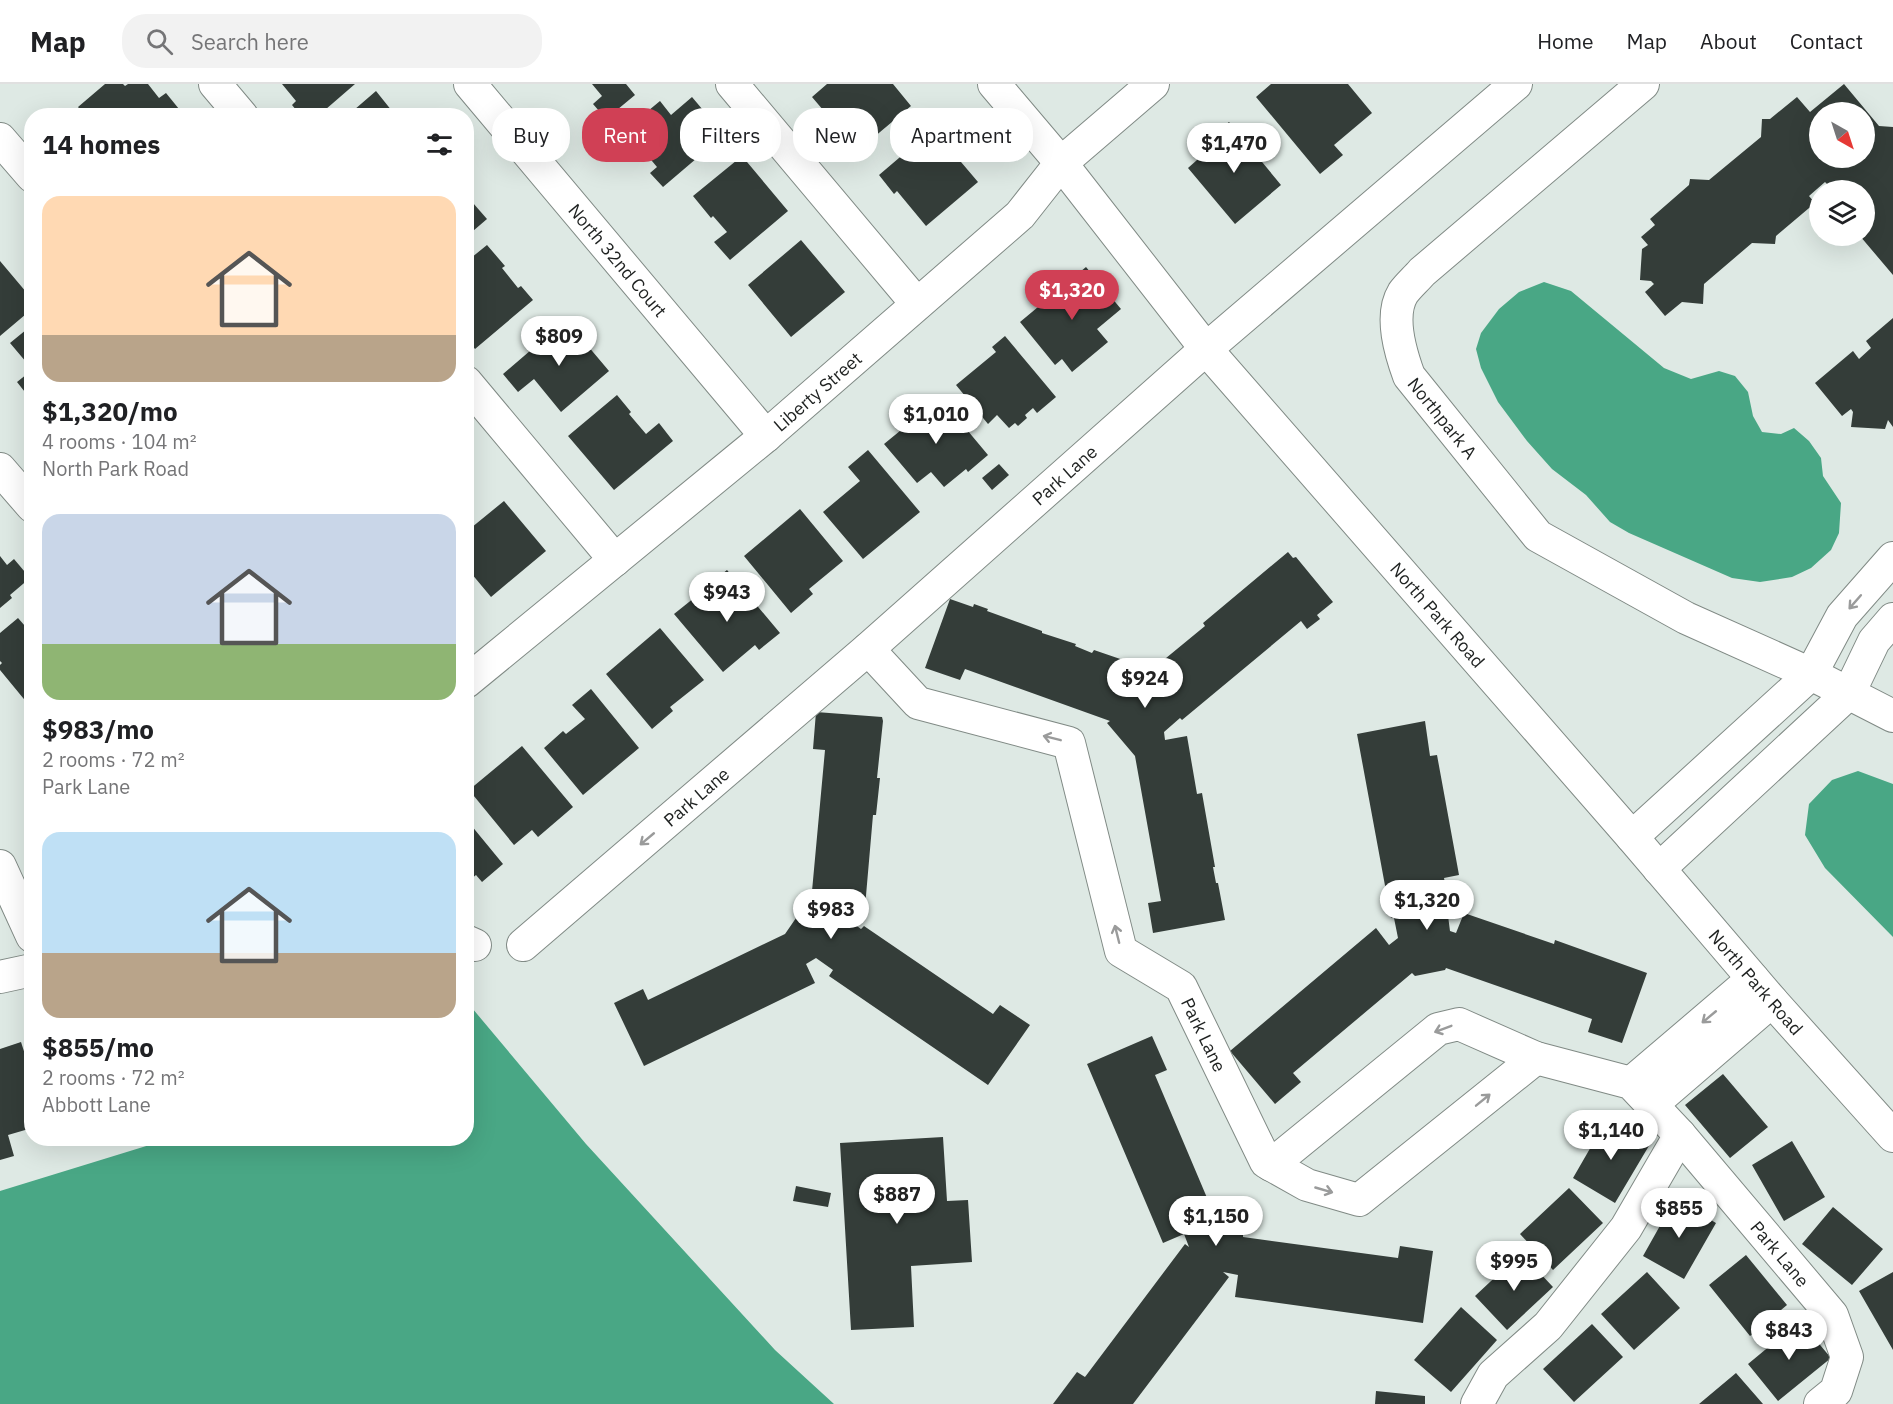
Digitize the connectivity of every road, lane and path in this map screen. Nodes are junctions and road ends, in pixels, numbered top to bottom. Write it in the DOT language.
graph roads {
  1 [pos="215,84"];
  2 [pos="470,84"];
  3 [pos="732,84"];
  4 [pos="994,84"];
  5 [pos="1153,84"];
  6 [pos="1516,84"];
  7 [pos="1643,84"];
  8 [pos="235,108"];
  9 [pos="0,139"];
  10 [pos="1061,163"];
  11 [pos="24,167"];
  12 [pos="917,304"];
  13 [pos="1206,349"];
  14 [pos="474,392"];
  15 [pos="766,436"];
  16 [pos="0,469"];
  17 [pos="24,497"];
  18 [pos="1893,558"];
  19 [pos="615,560"];
  20 [pos="1893,619"];
  21 [pos="868,649"];
  22 [pos="1811,674"];
  23 [pos="474,675"];
  24 [pos="1849,693"];
  25 [pos="1893,716"];
  26 [pos="1632,837"];
  27 [pos="0,866"];
  28 [pos="1659,869"];
  29 [pos="24,918"];
  30 [pos="523,945"];
  31 [pos="24,972"];
  32 [pos="0,977"];
  33 [pos="1763,990"];
  34 [pos="1536,1058"];
  35 [pos="1641,1094"];
  36 [pos="1680,1135"];
  37 [pos="1893,1136"];
  38 [pos="1271,1165"];
  39 [pos="1477,1404"];
  40 [pos="1820,1404"];
  1 -- 8 [label="street"];
  2 -- 15 [label="street, North 32nd Court"];
  3 -- 12 [label="street"];
  4 -- 10 [label="street, North Park Road"];
  5 -- 10 [label="street, Liberty Street"];
  6 -- 13 [label="street, Park Lane"];
  7 -- 22 [label="street, Northpark A"];
  9 -- 11 [label="street"];
  10 -- 12 [label="street, Liberty Street"];
  10 -- 13 [label="street, North Park Road"];
  12 -- 15 [label="street, Liberty Street"];
  13 -- 21 [label="street, Park Lane"];
  13 -- 26 [label="street, North Park Road"];
  14 -- 19 [label="street"];
  15 -- 19 [label="street, Liberty Street"];
  16 -- 17 [label="street"];
  18 -- 22 [label="street, one-way"];
  19 -- 23 [label="street, Liberty Street"];
  20 -- 24 [label="street"];
  21 -- 30 [label="street, Park Lane, one-way"];
  38 -- 21 [label="street, Park Lane, one-way"];
  22 -- 24 [label="street, Northpark A"];
  22 -- 26 [label="street"];
  24 -- 25 [label="street, Northpark A"];
  24 -- 28 [label="street"];
  26 -- 28 [label="street, North Park Road"];
  27 -- 29 [label="street"];
  28 -- 33 [label="street, North Park Road"];
  31 -- 32 [label="street"];
  33 -- 35 [label="street"];
  33 -- 37 [label="street, North Park Road"];
  34 -- 35 [label="street"];
  34 -- 38 [label="street, one-way"];
  38 -- 34 [label="street, Park Lane, one-way"];
  35 -- 36 [label="street, Park Lane"];
  36 -- 39 [label="street"];
  36 -- 40 [label="street, Park Lane"];
}
